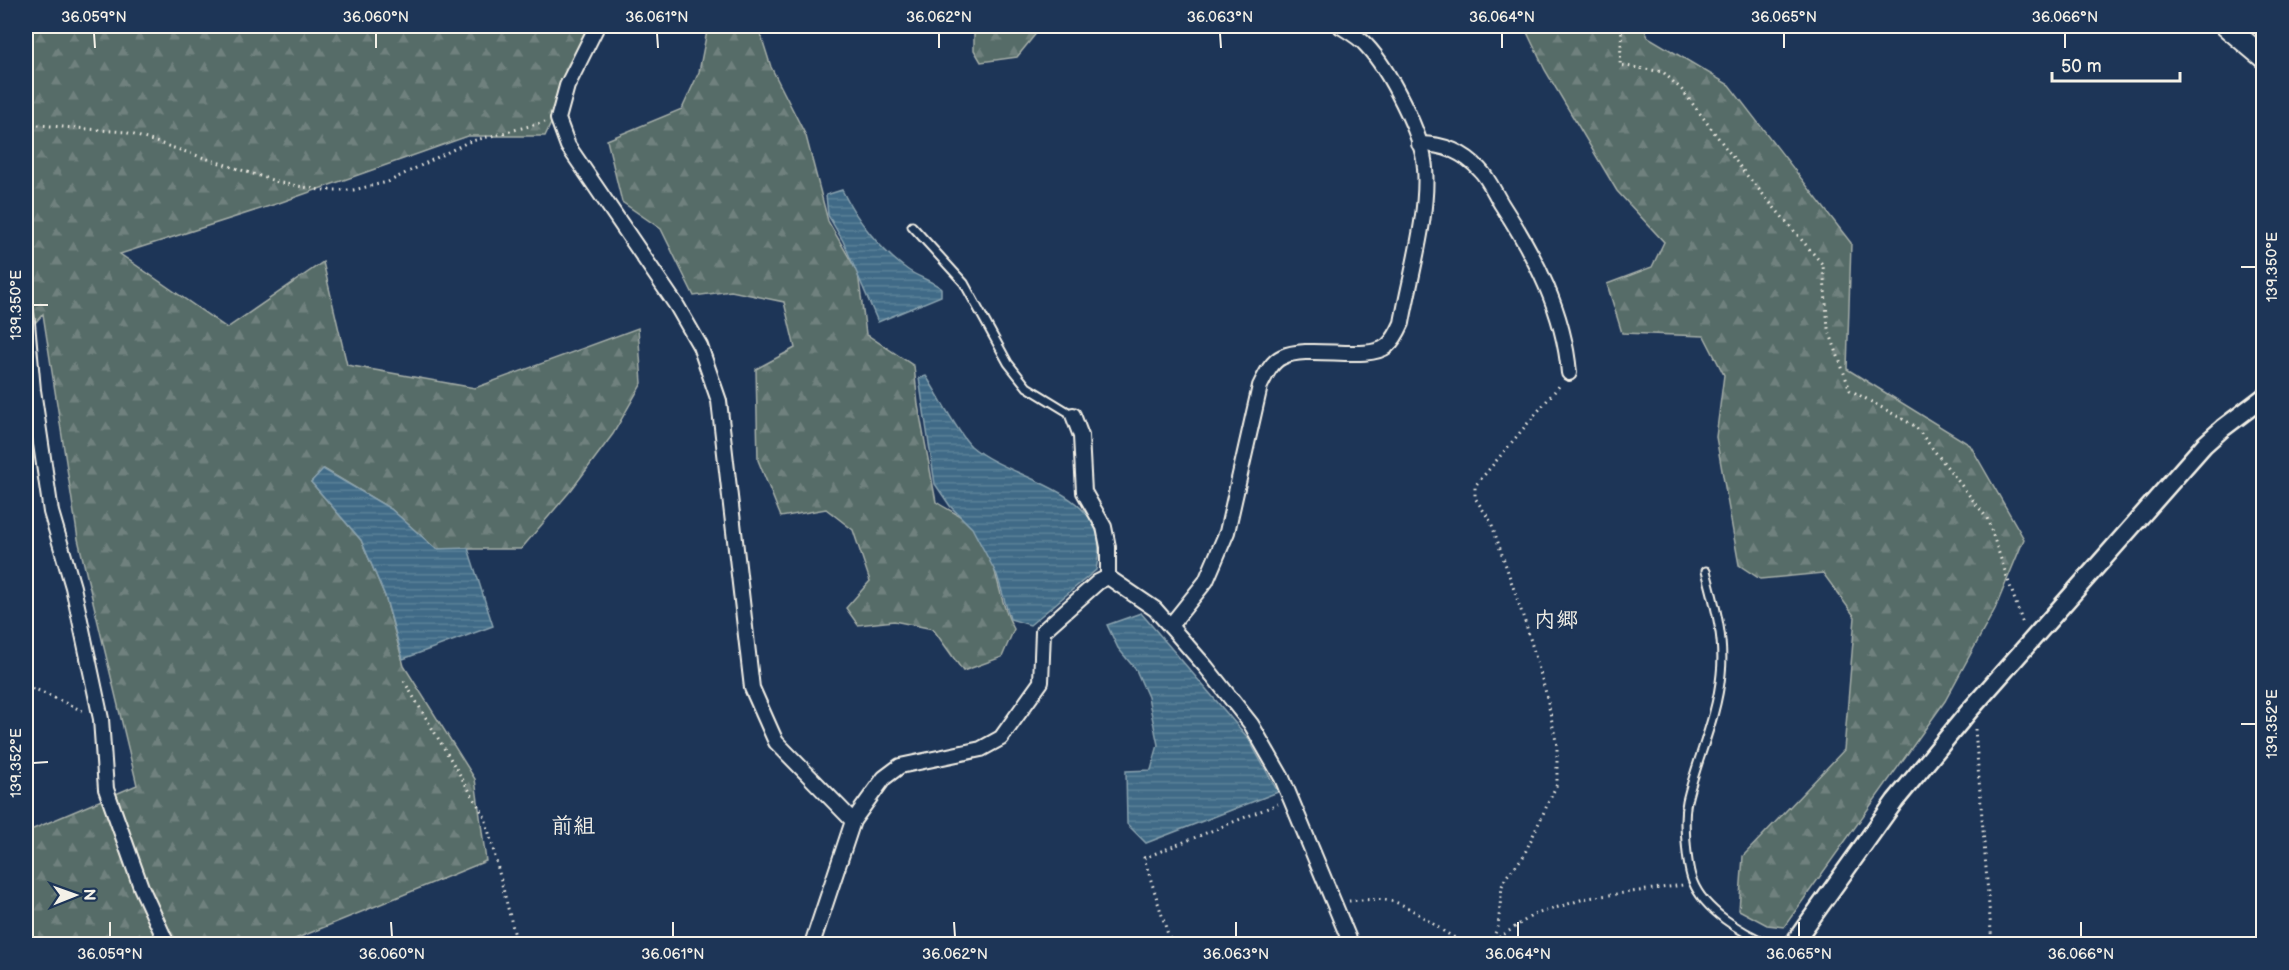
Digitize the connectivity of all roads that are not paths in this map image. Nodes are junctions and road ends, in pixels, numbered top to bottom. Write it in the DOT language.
graph roads {
  1 [pos="597,26"];
  2 [pos="1340,26"];
  3 [pos="2226,26"];
  4 [pos="2264,58"];
  5 [pos="1419,144"];
  6 [pos="912,226"];
  7 [pos="26,312"];
  8 [pos="1569,373"];
  9 [pos="2264,397"];
  10 [pos="1073,415"];
  11 [pos="1707,571"];
  12 [pos="1108,577"];
  13 [pos="1170,626"];
  14 [pos="853,822"];
  15 [pos="167,945"];
  16 [pos="812,945"];
  17 [pos="1352,945"];
  18 [pos="1769,945"];
  19 [pos="1793,945"];
  1 -- 14 [label="street"];
  2 -- 5 [label="street"];
  3 -- 4 [label="main road"];
  5 -- 8 [label="street"];
  5 -- 13 [label="street"];
  6 -- 10 [label="lane"];
  7 -- 15 [label="street"];
  9 -- 19 [label="street"];
  10 -- 12 [label="street"];
  11 -- 18 [label="lane"];
  12 -- 13 [label="street"];
  12 -- 14 [label="street"];
  13 -- 17 [label="street"];
  14 -- 16 [label="street"];
}
